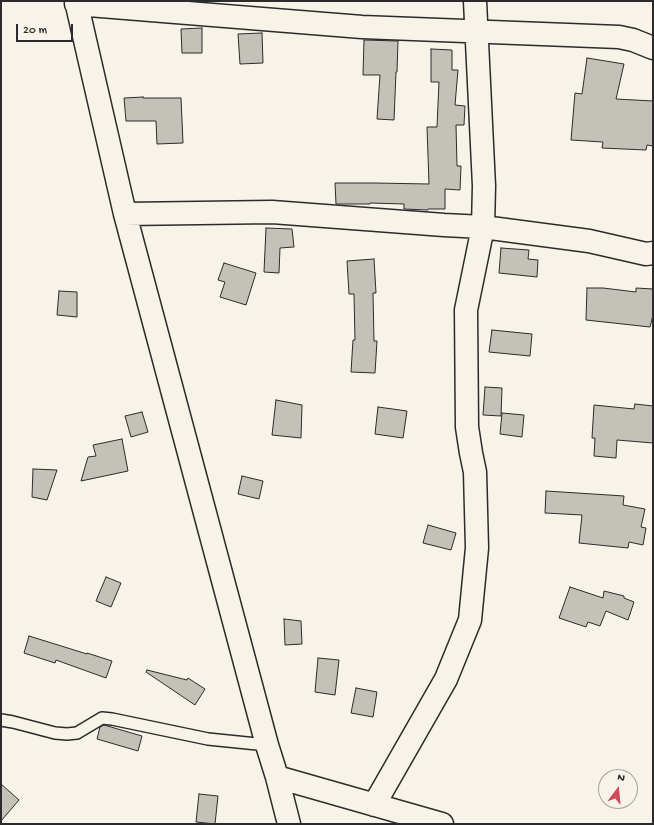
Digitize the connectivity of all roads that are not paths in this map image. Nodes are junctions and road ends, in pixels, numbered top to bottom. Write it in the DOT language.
graph roads {
  1 [pos="475,1"];
  2 [pos="76,2"];
  3 [pos="476,31"];
  4 [pos="653,48"];
  5 [pos="125,214"];
  6 [pos="483,227"];
  7 [pos="653,253"];
  8 [pos="1,720"];
  9 [pos="267,745"];
  10 [pos="277,777"];
  11 [pos="374,805"];
  12 [pos="289,824"];
  13 [pos="442,824"];
  1 -- 3 [label="street"];
  2 -- 3 [label="street"];
  2 -- 5 [label="street"];
  3 -- 4 [label="street"];
  3 -- 6 [label="street"];
  5 -- 6 [label="street"];
  5 -- 9 [label="street"];
  6 -- 7 [label="street"];
  6 -- 11 [label="street"];
  8 -- 9 [label="lane"];
  9 -- 10 [label="street"];
  10 -- 11 [label="street"];
  10 -- 12 [label="street"];
  11 -- 13 [label="street"];
}
